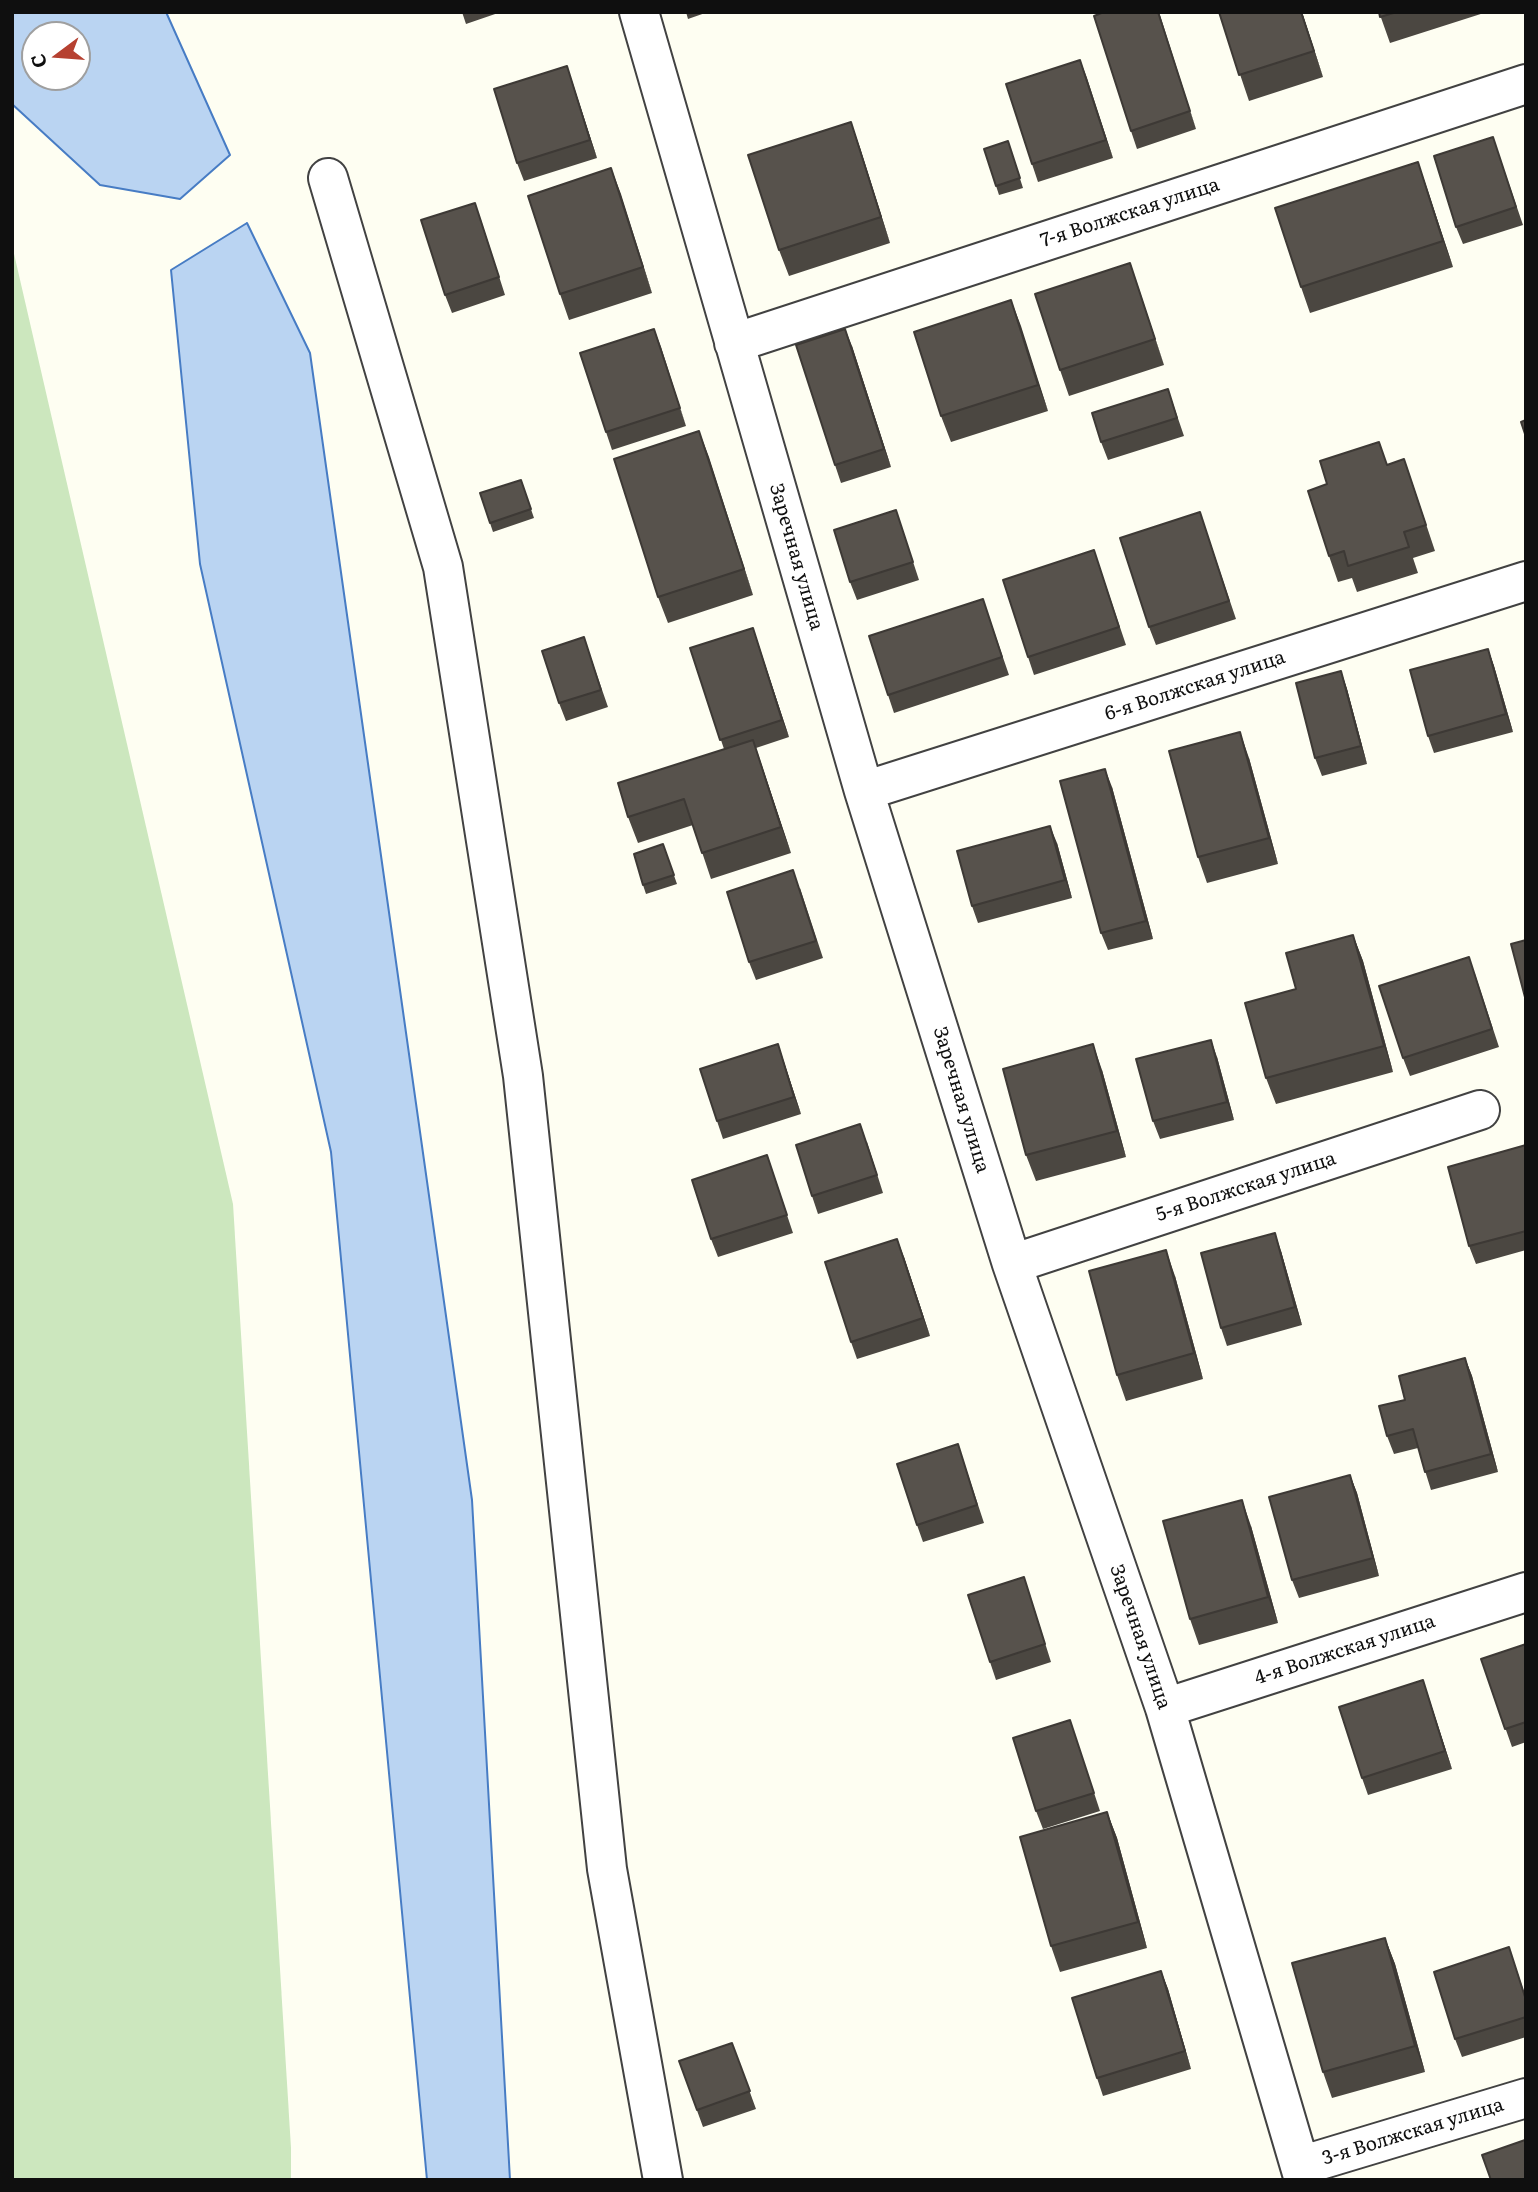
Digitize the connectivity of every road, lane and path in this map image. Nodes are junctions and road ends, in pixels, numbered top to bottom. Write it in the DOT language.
graph roads {
  1 [pos="639,12"];
  2 [pos="1526,84"];
  3 [pos="328,177"];
  4 [pos="734,343"];
  5 [pos="1526,581"];
  6 [pos="864,791"];
  7 [pos="1480,1110"];
  8 [pos="1012,1264"];
  9 [pos="1526,1592"];
  10 [pos="1165,1708"];
  11 [pos="1526,2098"];
  12 [pos="1302,2173"];
  13 [pos="663,2180"];
  1 -- 4 [label="street, Заречная улица"];
  2 -- 4 [label="street, 7-я Волжская улица"];
  3 -- 13 [label="street"];
  4 -- 6 [label="street, Заречная улица"];
  5 -- 6 [label="street, 6-я Волжская улица"];
  6 -- 8 [label="street, Заречная улица"];
  7 -- 8 [label="street, 5-я Волжская улица"];
  8 -- 10 [label="street, Заречная улица"];
  9 -- 10 [label="street, 4-я Волжская улица"];
  10 -- 12 [label="street, Заречная улица"];
  11 -- 12 [label="street, 3-я Волжская улица"];
}
